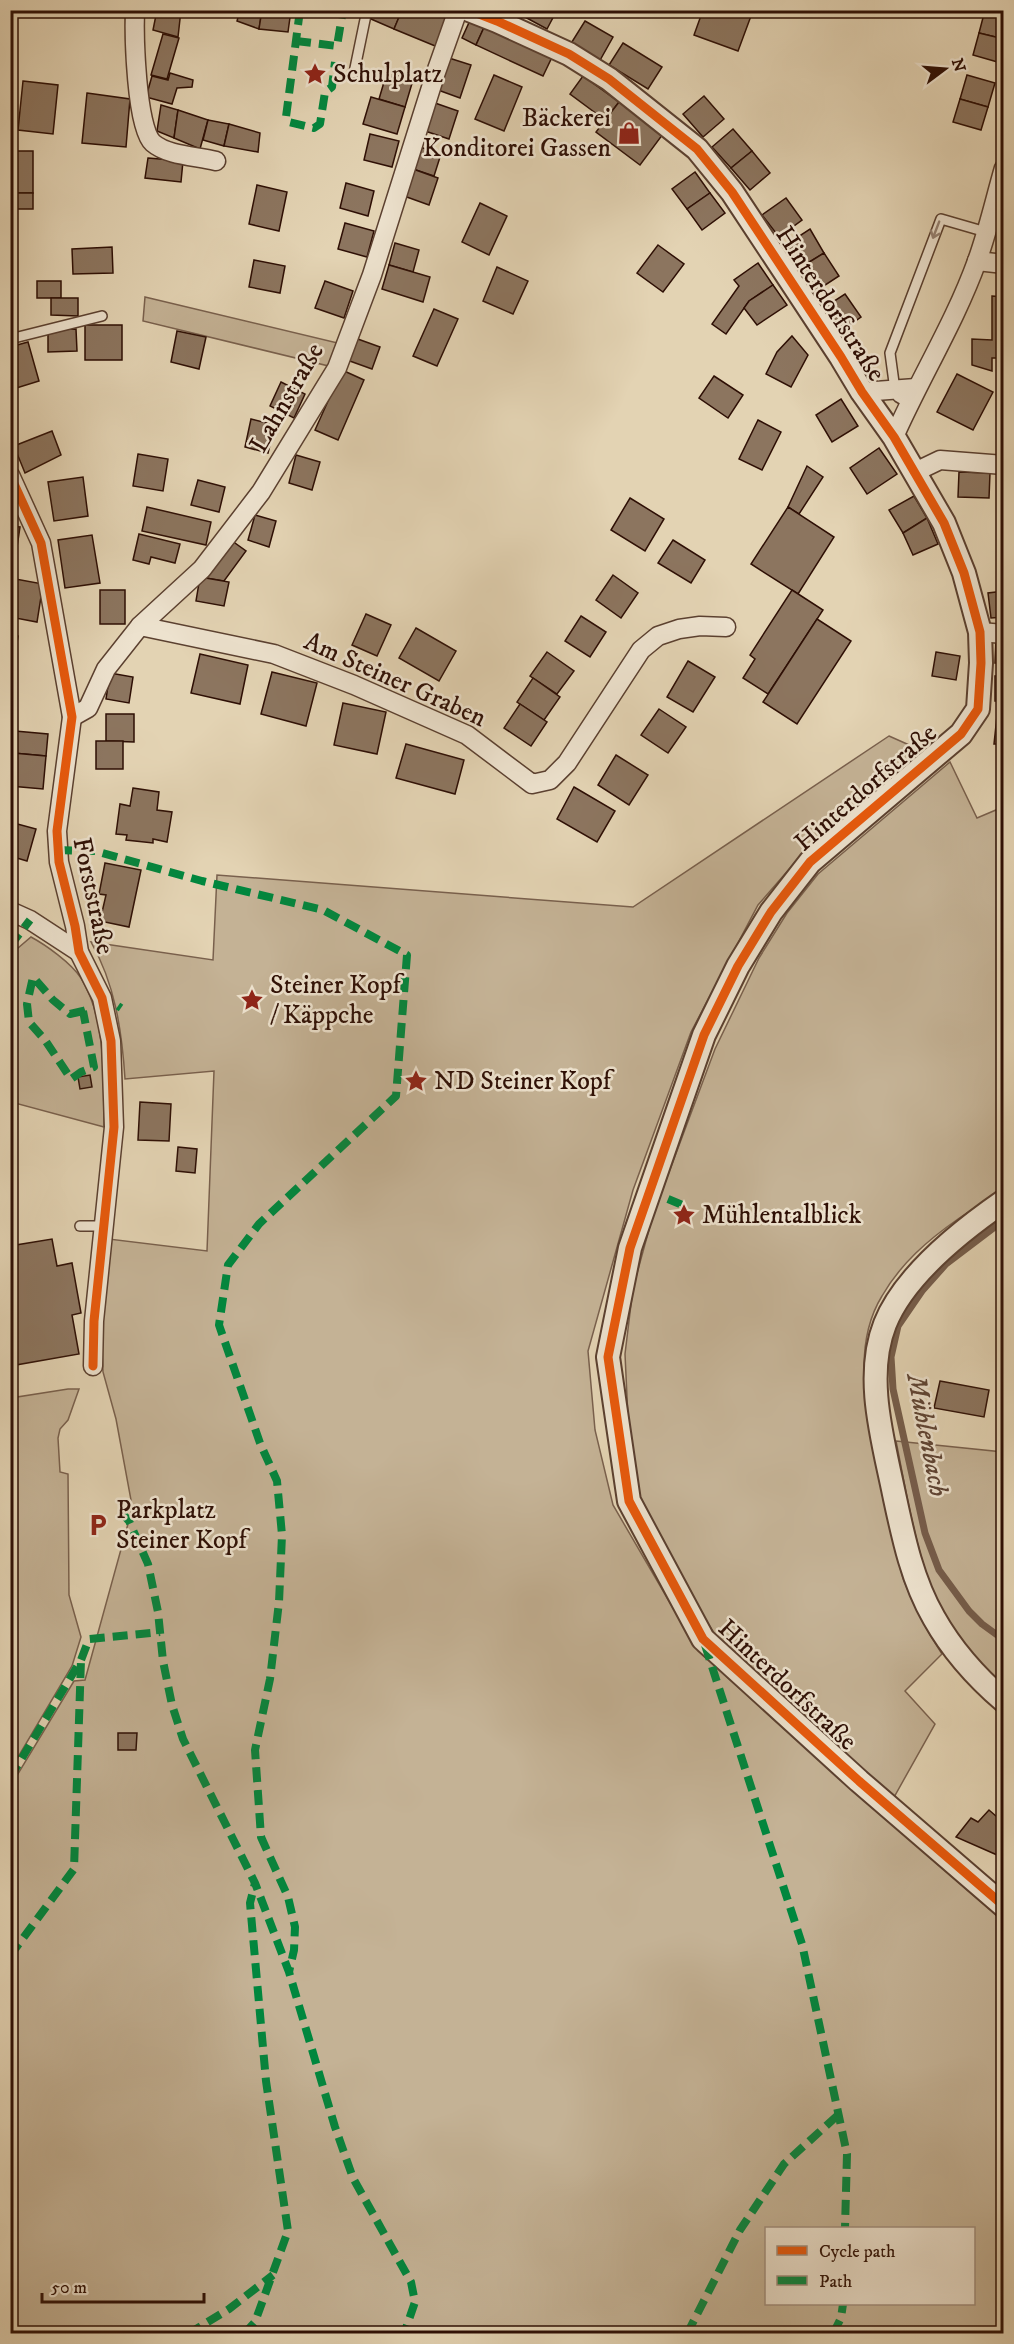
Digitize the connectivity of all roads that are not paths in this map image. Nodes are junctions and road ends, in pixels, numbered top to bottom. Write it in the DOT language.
graph roads {
  1 [pos="135,10"];
  2 [pos="368,10"];
  3 [pos="458,10"];
  4 [pos="469,10"];
  5 [pos="499,16"];
  6 [pos="354,73"];
  7 [pos="216,160"];
  8 [pos="1004,168"];
  9 [pos="986,232"];
  10 [pos="977,261"];
  11 [pos="1004,264"];
  12 [pos="102,316"];
  13 [pos="10,339"];
  14 [pos="862,392"];
  15 [pos="908,392"];
  16 [pos="894,437"];
  17 [pos="1004,465"];
  18 [pos="915,472"];
  19 [pos="10,475"];
  20 [pos="140,626"];
  21 [pos="726,627"];
  22 [pos="980,632"];
  23 [pos="1004,633"];
  24 [pos="72,717"];
  25 [pos="10,911"];
  26 [pos="79,952"];
  27 [pos="1004,1202"];
  28 [pos="80,1226"];
  29 [pos="103,1226"];
  30 [pos="93,1366"];
  31 [pos="1004,1701"];
  32 [pos="1004,1906"];
  1 -- 7 [label="street"];
  2 -- 6 [label="lane"];
  3 -- 20 [label="street, Lahnstraße"];
  4 -- 5 [label="street, Hinterdorfstraße"];
  5 -- 14 [label="street, Hinterdorfstraße"];
  8 -- 9 [label="street"];
  9 -- 10 [label="street"];
  9 -- 15 [label="lane, one-way"];
  10 -- 11 [label="street"];
  10 -- 15 [label="street"];
  12 -- 13 [label="lane"];
  14 -- 15 [label="street"];
  14 -- 16 [label="street, Hinterdorfstraße"];
  15 -- 16 [label="street"];
  16 -- 18 [label="street, Hinterdorfstraße"];
  17 -- 18 [label="street"];
  18 -- 22 [label="street, Hinterdorfstraße"];
  19 -- 24 [label="street, Forststraße"];
  20 -- 21 [label="street, Am Steiner Graben"];
  20 -- 24 [label="street, Lahnstraße"];
  22 -- 23 [label="street"];
  22 -- 32 [label="street, Hinterdorfstraße"];
  24 -- 26 [label="street, Forststraße"];
  25 -- 26 [label="street"];
  26 -- 29 [label="street, Forststraße"];
  27 -- 31 [label="street"];
  28 -- 29 [label="lane"];
  29 -- 30 [label="street, Forststraße"];
}
